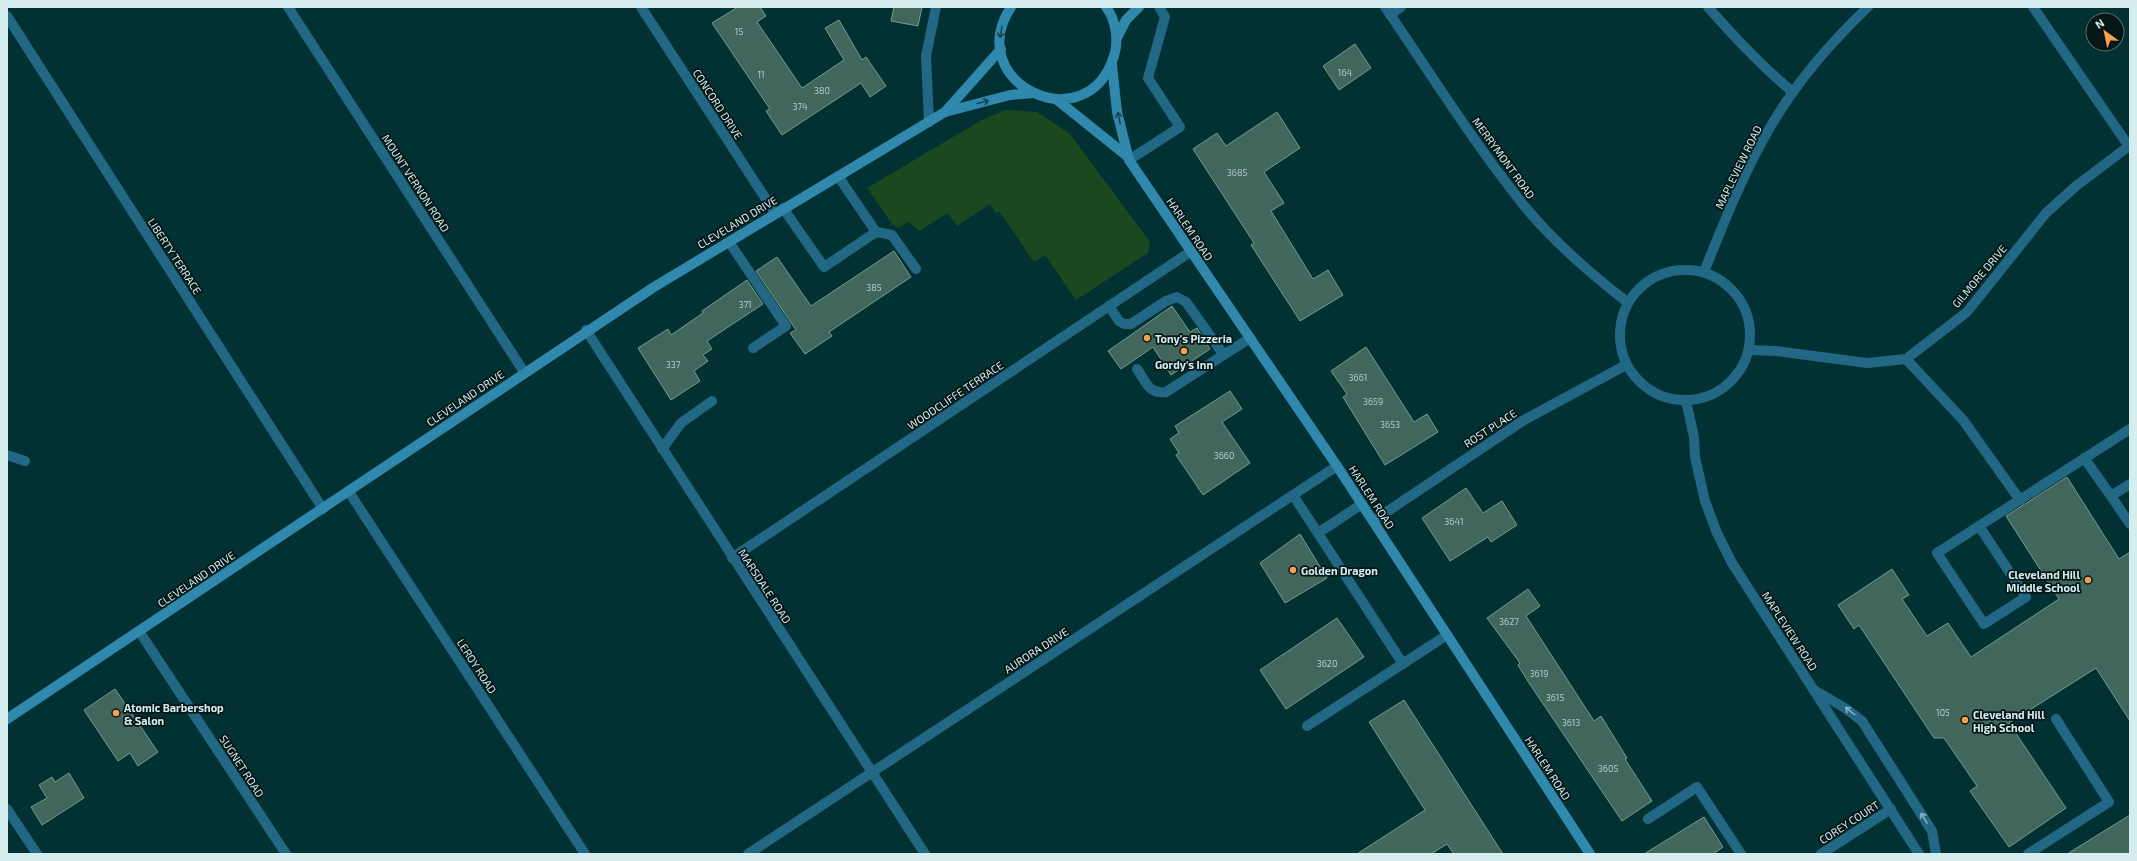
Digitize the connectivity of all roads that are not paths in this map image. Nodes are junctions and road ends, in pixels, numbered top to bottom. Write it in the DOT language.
graph roads {
  1 [pos="288,7"];
  2 [pos="641,7"];
  3 [pos="936,7"];
  4 [pos="1106,7"];
  5 [pos="1139,7"];
  6 [pos="1159,7"];
  7 [pos="1401,7"];
  8 [pos="1708,7"];
  9 [pos="1868,7"];
  10 [pos="2033,7"];
  11 [pos="1008,10"];
  12 [pos="1387,11"];
  13 [pos="7,16"];
  14 [pos="1117,38"];
  15 [pos="1001,49"];
  16 [pos="1112,65"];
  17 [pos="1793,92"];
  18 [pos="1033,93"];
  19 [pos="1056,99"];
  20 [pos="945,112"];
  21 [pos="929,122"];
  22 [pos="2129,147"];
  23 [pos="1128,158"];
  24 [pos="838,176"];
  25 [pos="779,211"];
  26 [pos="876,232"];
  27 [pos="728,242"];
  28 [pos="1190,252"];
  29 [pos="916,269"];
  30 [pos="1704,272"];
  31 [pos="1627,302"];
  32 [pos="1109,306"];
  33 [pos="586,330"];
  34 [pos="1250,338"];
  35 [pos="753,348"];
  36 [pos="1749,350"];
  37 [pos="1224,355"];
  38 [pos="1906,359"];
  39 [pos="1626,365"];
  40 [pos="1137,368"];
  41 [pos="524,372"];
  42 [pos="712,401"];
  43 [pos="1686,401"];
  44 [pos="2130,429"];
  45 [pos="662,449"];
  46 [pos="7,455"];
  47 [pos="2084,458"];
  48 [pos="25,461"];
  49 [pos="1337,466"];
  50 [pos="2130,484"];
  51 [pos="348,492"];
  52 [pos="1293,495"];
  53 [pos="2111,496"];
  54 [pos="2020,500"];
  55 [pos="1362,504"];
  56 [pos="323,509"];
  57 [pos="1373,521"];
  58 [pos="2130,524"];
  59 [pos="1979,526"];
  60 [pos="1318,533"];
  61 [pos="732,558"];
  62 [pos="139,631"];
  63 [pos="1447,635"];
  64 [pos="1403,664"];
  65 [pos="1814,690"];
  66 [pos="7,719"];
  67 [pos="2056,719"];
  68 [pos="1307,726"];
  69 [pos="872,772"];
  70 [pos="7,809"];
  71 [pos="1890,809"];
  72 [pos="1648,819"];
  73 [pos="37,854"];
  74 [pos="286,854"];
  75 [pos="585,854"];
  76 [pos="748,854"];
  77 [pos="925,854"];
  78 [pos="1590,854"];
  79 [pos="1741,854"];
  80 [pos="1821,854"];
  81 [pos="1919,854"];
  82 [pos="1936,854"];
  83 [pos="2028,854"];
  1 -- 41 [label="street, MOUNT VERNON ROAD"];
  2 -- 25 [label="street, CONCORD DRIVE"];
  3 -- 21 [label="street"];
  4 -- 14 [label="street"];
  5 -- 14 [label="street"];
  6 -- 23 [label="street"];
  7 -- 12 [label="street"];
  8 -- 17 [label="street"];
  9 -- 17 [label="street, MAPLEVIEW ROAD"];
  10 -- 22 [label="street"];
  11 -- 15 [label="street, one-way"];
  12 -- 31 [label="street, MERRYMONT ROAD"];
  13 -- 56 [label="street, LIBERTY TERRACE"];
  14 -- 16 [label="street"];
  15 -- 18 [label="street"];
  15 -- 20 [label="street, CLEVELAND DRIVE"];
  16 -- 19 [label="street"];
  23 -- 16 [label="street, HARLEM ROAD, one-way"];
  17 -- 30 [label="street, MAPLEVIEW ROAD"];
  18 -- 19 [label="street"];
  20 -- 18 [label="street, CLEVELAND DRIVE, one-way"];
  19 -- 23 [label="street, HARLEM ROAD"];
  20 -- 21 [label="street, CLEVELAND DRIVE"];
  21 -- 24 [label="street, CLEVELAND DRIVE"];
  22 -- 38 [label="street, GILMORE DRIVE"];
  23 -- 28 [label="street, HARLEM ROAD"];
  24 -- 25 [label="street, CLEVELAND DRIVE"];
  24 -- 26 [label="street"];
  25 -- 26 [label="street, CONCORD DRIVE"];
  25 -- 27 [label="street, CLEVELAND DRIVE"];
  26 -- 29 [label="street"];
  27 -- 33 [label="street, CLEVELAND DRIVE"];
  27 -- 35 [label="street"];
  28 -- 32 [label="street, WOODCLIFFE TERRACE"];
  28 -- 34 [label="street, HARLEM ROAD"];
  30 -- 31 [label="street"];
  30 -- 36 [label="street"];
  31 -- 39 [label="street"];
  32 -- 37 [label="street"];
  32 -- 61 [label="street, WOODCLIFFE TERRACE"];
  33 -- 41 [label="street, CLEVELAND DRIVE"];
  33 -- 45 [label="street, MARSDALE ROAD"];
  34 -- 37 [label="street"];
  34 -- 49 [label="street, HARLEM ROAD"];
  36 -- 38 [label="street"];
  36 -- 43 [label="street"];
  37 -- 40 [label="street"];
  38 -- 54 [label="street"];
  39 -- 43 [label="street"];
  39 -- 57 [label="street, ROST PLACE"];
  41 -- 51 [label="street, CLEVELAND DRIVE"];
  42 -- 45 [label="street"];
  43 -- 65 [label="street, MAPLEVIEW ROAD"];
  44 -- 47 [label="street"];
  45 -- 61 [label="street, MARSDALE ROAD"];
  46 -- 48 [label="street"];
  47 -- 53 [label="street"];
  47 -- 54 [label="street"];
  49 -- 52 [label="street, AURORA DRIVE"];
  49 -- 55 [label="street, HARLEM ROAD"];
  50 -- 53 [label="street"];
  51 -- 56 [label="street, CLEVELAND DRIVE"];
  51 -- 75 [label="street, LEROY ROAD"];
  52 -- 60 [label="street"];
  52 -- 69 [label="street, AURORA DRIVE"];
  53 -- 58 [label="street"];
  54 -- 59 [label="street"];
  55 -- 57 [label="street, HARLEM ROAD"];
  55 -- 60 [label="street"];
  56 -- 62 [label="street, CLEVELAND DRIVE"];
  57 -- 63 [label="street, HARLEM ROAD"];
  59 -- 59 [label="street"];
  60 -- 64 [label="street"];
  61 -- 69 [label="street, MARSDALE ROAD"];
  62 -- 66 [label="street, CLEVELAND DRIVE"];
  62 -- 74 [label="street, SUGNET ROAD"];
  63 -- 64 [label="street"];
  63 -- 78 [label="street, HARLEM ROAD"];
  64 -- 68 [label="street"];
  65 -- 71 [label="street, MAPLEVIEW ROAD"];
  82 -- 65 [label="street, one-way"];
  67 -- 83 [label="street"];
  69 -- 76 [label="street, AURORA DRIVE"];
  69 -- 77 [label="street, MARSDALE ROAD"];
  70 -- 73 [label="street"];
  71 -- 80 [label="street, COREY COURT"];
  71 -- 81 [label="street, MAPLEVIEW ROAD"];
  72 -- 79 [label="street"];
}
